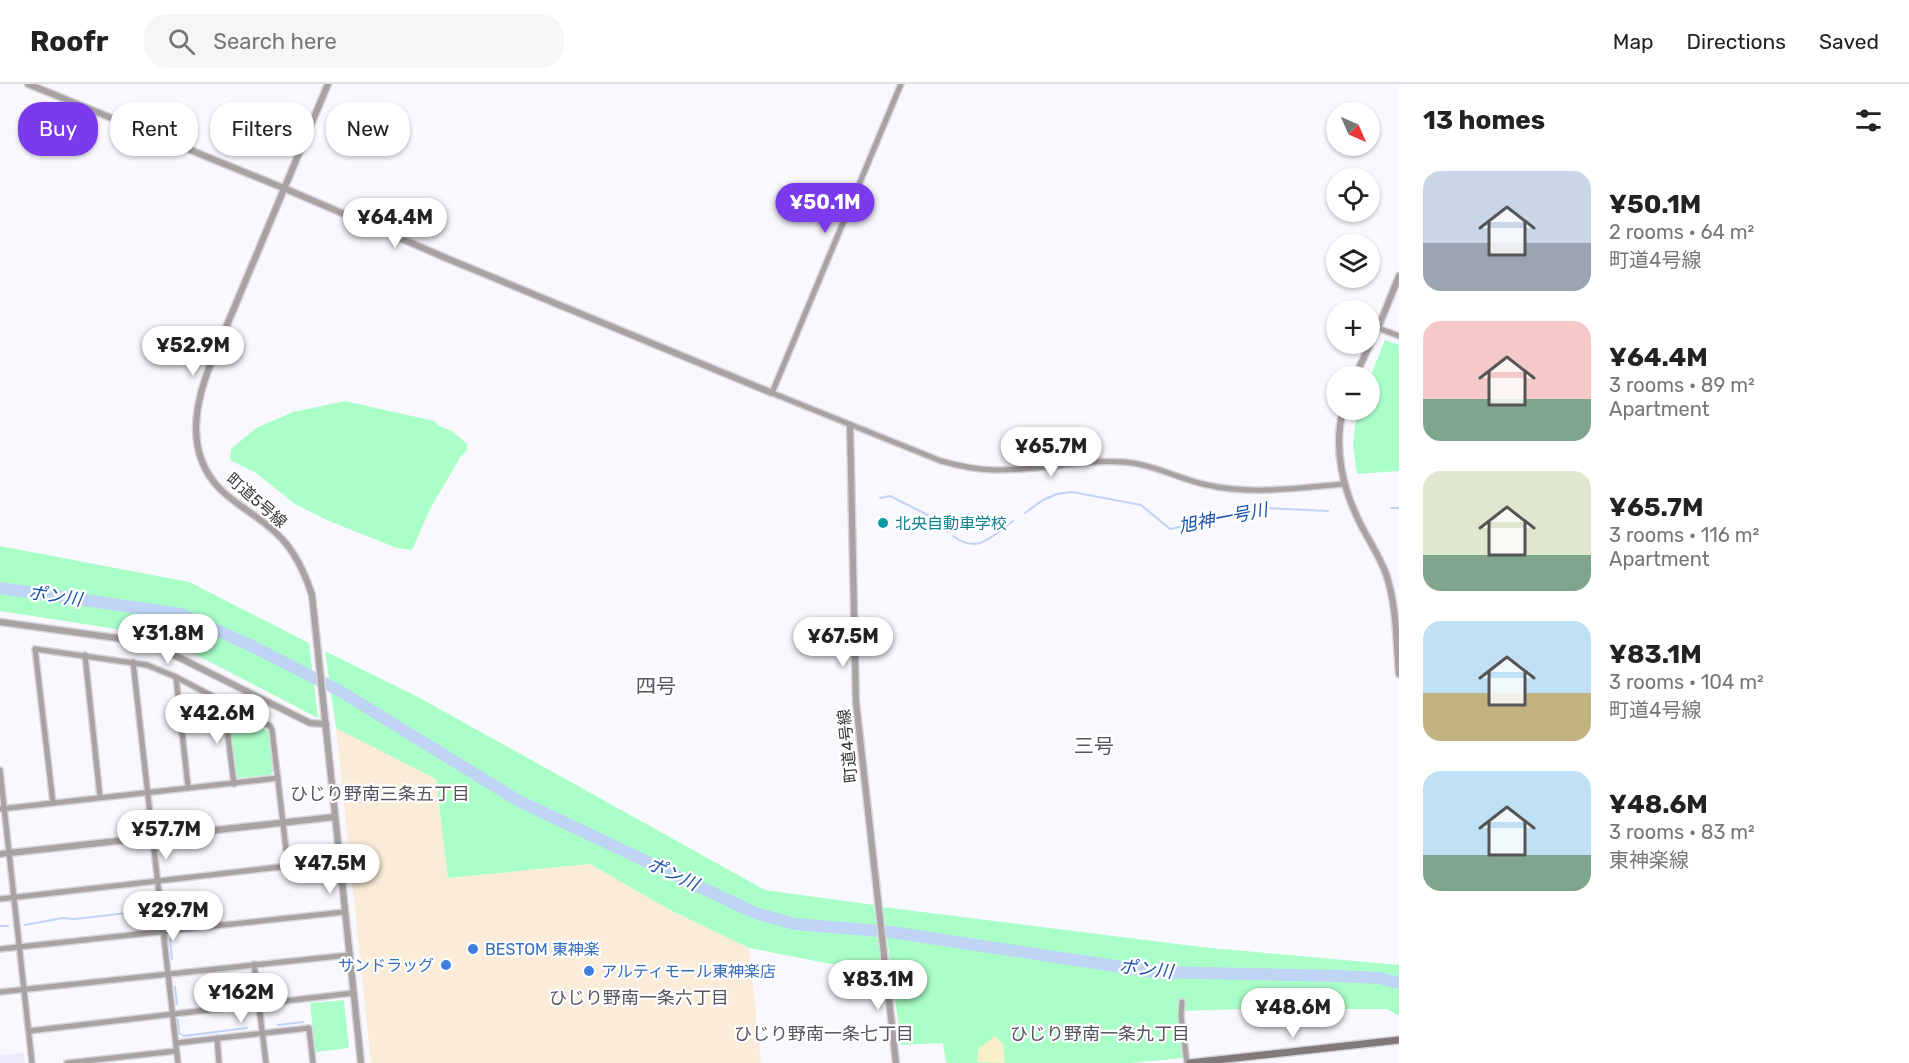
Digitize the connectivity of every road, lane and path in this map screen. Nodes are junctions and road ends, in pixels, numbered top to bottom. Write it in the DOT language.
graph roads {
  1 [pos="28,84"];
  2 [pos="328,84"];
  3 [pos="901,84"];
  4 [pos="286,189"];
  5 [pos="1399,276"];
  6 [pos="1380,323"];
  7 [pos="1380,329"];
  8 [pos="1399,336"];
  9 [pos="772,393"];
  10 [pos="1340,420"];
  11 [pos="850,425"];
  12 [pos="1344,484"];
  13 [pos="0,622"];
  14 [pos="85,655"];
  15 [pos="133,662"];
  16 [pos="1399,674"];
  17 [pos="176,677"];
  18 [pos="224,704"];
  19 [pos="326,724"];
  20 [pos="0,770"];
  21 [pos="278,778"];
  22 [pos="234,784"];
  23 [pos="188,787"];
  24 [pos="147,792"];
  25 [pos="99,797"];
  26 [pos="53,802"];
  27 [pos="2,809"];
  28 [pos="334,817"];
  29 [pos="283,822"];
  30 [pos="152,837"];
  31 [pos="9,853"];
  32 [pos="0,854"];
  33 [pos="157,881"];
  34 [pos="14,897"];
  35 [pos="0,899"];
  36 [pos="344,912"];
  37 [pos="162,931"];
  38 [pos="20,947"];
  39 [pos="0,949"];
  40 [pos="349,955"];
  41 [pos="254,964"];
  42 [pos="167,974"];
  43 [pos="24,989"];
  44 [pos="0,992"];
  45 [pos="353,993"];
  46 [pos="1182,1002"];
  47 [pos="259,1004"];
  48 [pos="172,1014"];
  49 [pos="29,1030"];
  50 [pos="262,1033"];
  51 [pos="217,1038"];
  52 [pos="1399,1040"];
  53 [pos="176,1043"];
  54 [pos="176,1051"];
  55 [pos="32,1063"];
  56 [pos="67,1063"];
  57 [pos="178,1063"];
  58 [pos="219,1063"];
  59 [pos="266,1063"];
  60 [pos="313,1063"];
  61 [pos="361,1063"];
  62 [pos="896,1063"];
  63 [pos="1188,1063"];
  64 [pos="1197,1063"];
  1 -- 4 [label="street"];
  2 -- 4 [label="street, 町道5号線"];
  3 -- 9 [label="street"];
  4 -- 9 [label="street"];
  4 -- 19 [label="street, 町道5号線"];
  5 -- 6 [label="street"];
  7 -- 8 [label="street"];
  9 -- 11 [label="street"];
  10 -- 12 [label="street"];
  11 -- 12 [label="street"];
  11 -- 62 [label="street, 町道4号線"];
  12 -- 16 [label="street"];
  13 -- 19 [label="street"];
  14 -- 15 [label="street"];
  14 -- 25 [label="street"];
  14 -- 26 [label="street"];
  15 -- 17 [label="street"];
  15 -- 24 [label="street"];
  17 -- 18 [label="street"];
  17 -- 23 [label="street"];
  18 -- 21 [label="street"];
  18 -- 22 [label="street"];
  19 -- 28 [label="street, 町道5号線"];
  20 -- 27 [label="street"];
  21 -- 22 [label="street"];
  21 -- 29 [label="street"];
  22 -- 23 [label="street"];
  23 -- 24 [label="street"];
  24 -- 25 [label="street"];
  24 -- 30 [label="street"];
  25 -- 26 [label="street"];
  26 -- 27 [label="street"];
  27 -- 31 [label="street"];
  28 -- 29 [label="street"];
  28 -- 36 [label="street, 町道5号線"];
  29 -- 30 [label="street"];
  29 -- 33 [label="street"];
  30 -- 31 [label="street"];
  30 -- 33 [label="street"];
  31 -- 32 [label="street"];
  31 -- 34 [label="street"];
  33 -- 34 [label="street"];
  33 -- 37 [label="street"];
  34 -- 35 [label="street"];
  34 -- 38 [label="street"];
  36 -- 37 [label="street"];
  36 -- 40 [label="street, 町道5号線"];
  37 -- 38 [label="street"];
  37 -- 42 [label="street"];
  38 -- 39 [label="street"];
  38 -- 43 [label="street"];
  40 -- 41 [label="street"];
  40 -- 45 [label="street, 町道5号線"];
  41 -- 42 [label="street"];
  41 -- 47 [label="street"];
  42 -- 43 [label="street"];
  42 -- 48 [label="street"];
  43 -- 44 [label="street"];
  43 -- 49 [label="street"];
  45 -- 47 [label="street"];
  45 -- 61 [label="street, 町道5号線"];
  46 -- 63 [label="street"];
  47 -- 48 [label="street"];
  47 -- 50 [label="street"];
  48 -- 49 [label="street"];
  48 -- 53 [label="street"];
  49 -- 55 [label="street"];
  50 -- 51 [label="street"];
  50 -- 59 [label="street"];
  50 -- 60 [label="street"];
  51 -- 53 [label="street"];
  51 -- 58 [label="street"];
  52 -- 64 [label="main road"];
  53 -- 54 [label="street"];
  54 -- 56 [label="street"];
  54 -- 57 [label="street"];
  63 -- 64 [label="main road"];
}
